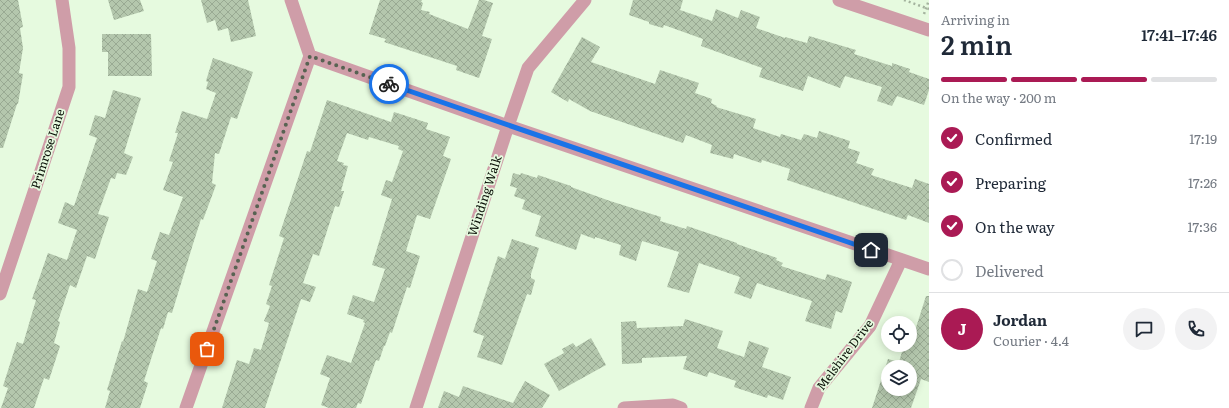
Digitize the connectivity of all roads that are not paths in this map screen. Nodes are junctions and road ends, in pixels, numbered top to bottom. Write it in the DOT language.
graph roads {
  1 [pos="62,0"];
  2 [pos="291,0"];
  3 [pos="585,0"];
  4 [pos="839,0"];
  5 [pos="929,30"];
  6 [pos="310,56"];
  7 [pos="508,126"];
  8 [pos="901,260"];
  9 [pos="929,269"];
  10 [pos="0,294"];
  11 [pos="186,408"];
  12 [pos="416,408"];
  13 [pos="624,408"];
  14 [pos="681,408"];
  15 [pos="811,408"];
  1 -- 10 [label="street, Primrose Lane"];
  2 -- 6 [label="street"];
  3 -- 7 [label="street, Winding Walk"];
  4 -- 5 [label="street"];
  6 -- 7 [label="street"];
  6 -- 11 [label="street"];
  7 -- 8 [label="street"];
  7 -- 12 [label="street, Winding Walk"];
  8 -- 9 [label="street"];
  8 -- 15 [label="street, Melshire Drive"];
  13 -- 14 [label="street"];
}
